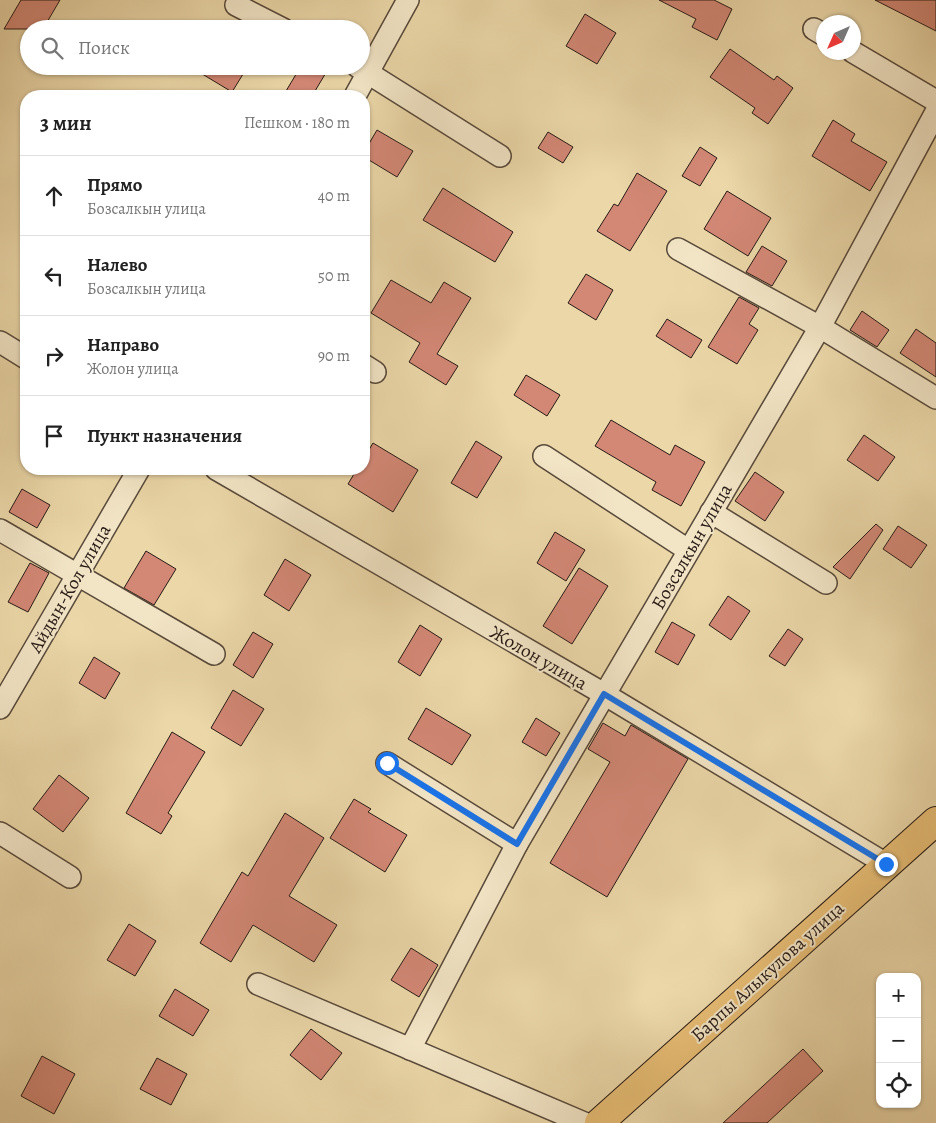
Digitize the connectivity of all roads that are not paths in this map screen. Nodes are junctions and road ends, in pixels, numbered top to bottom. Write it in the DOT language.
graph roads {
  1 [pos="408,0"];
  2 [pos="236,5"];
  3 [pos="265,20"];
  4 [pos="861,57"];
  5 [pos="370,58"];
  6 [pos="370,73"];
  7 [pos="361,75"];
  8 [pos="357,90"];
  9 [pos="936,102"];
  10 [pos="936,112"];
  11 [pos="500,156"];
  12 [pos="678,248"];
  13 [pos="820,326"];
  14 [pos="0,342"];
  15 [pos="20,354"];
  16 [pos="936,398"];
  17 [pos="544,456"];
  18 [pos="136,475"];
  19 [pos="226,475"];
  20 [pos="711,512"];
  21 [pos="0,530"];
  22 [pos="688,550"];
  23 [pos="78,574"];
  24 [pos="826,582"];
  25 [pos="214,654"];
  26 [pos="604,694"];
  27 [pos="0,708"];
  28 [pos="387,763"];
  29 [pos="936,820"];
  30 [pos="0,833"];
  31 [pos="517,844"];
  32 [pos="886,864"];
  33 [pos="70,878"];
  34 [pos="258,984"];
  35 [pos="410,1049"];
  36 [pos="584,1123"];
  37 [pos="599,1123"];
  1 -- 5 [label="street"];
  2 -- 3 [label="street"];
  4 -- 9 [label="street"];
  6 -- 11 [label="street"];
  7 -- 8 [label="street"];
  10 -- 13 [label="street, Бозсалкын улица"];
  12 -- 13 [label="street"];
  13 -- 16 [label="street"];
  13 -- 20 [label="street, Бозсалкын улица"];
  14 -- 15 [label="street"];
  17 -- 22 [label="street"];
  18 -- 23 [label="street, Айдын-Кол улица"];
  19 -- 26 [label="street, Жолон улица"];
  20 -- 22 [label="street, Бозсалкын улица"];
  20 -- 24 [label="street"];
  21 -- 23 [label="street"];
  22 -- 26 [label="street, Бозсалкын улица"];
  23 -- 25 [label="street"];
  23 -- 27 [label="street, Айдын-Кол улица"];
  26 -- 31 [label="street, Бозсалкын улица"];
  26 -- 32 [label="street, Жолон улица"];
  28 -- 31 [label="street"];
  29 -- 32 [label="main road, Барпы Алыкулова улица"];
  30 -- 33 [label="street"];
  31 -- 35 [label="street, Бозсалкын улица"];
  32 -- 37 [label="main road, Барпы Алыкулова улица"];
  34 -- 35 [label="street"];
  35 -- 36 [label="street"];
}
